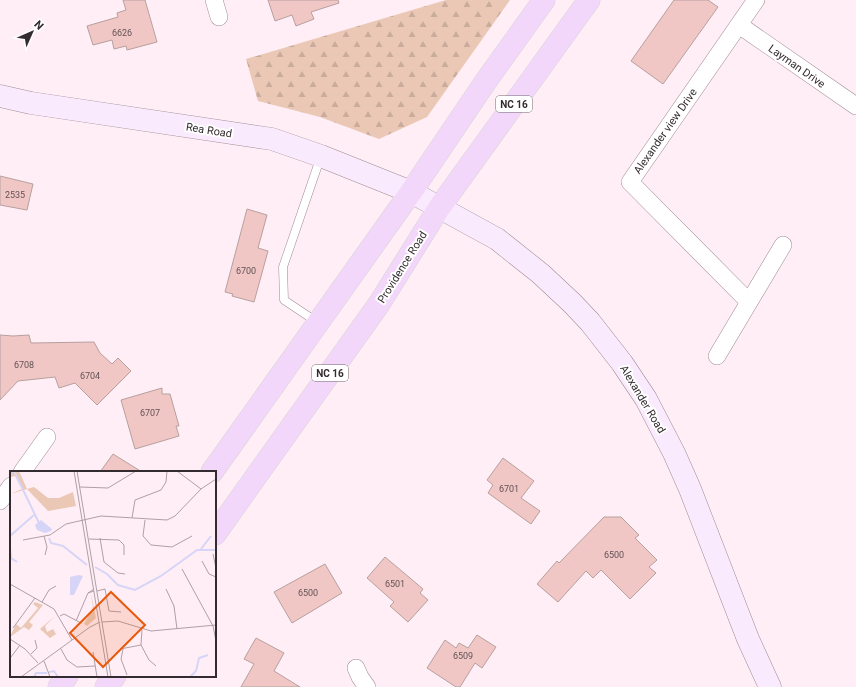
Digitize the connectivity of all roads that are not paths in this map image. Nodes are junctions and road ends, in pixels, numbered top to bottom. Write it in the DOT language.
graph roads {
  1 [pos="214,0"];
  2 [pos="544,0"];
  3 [pos="589,0"];
  4 [pos="756,0"];
  5 [pos="219,17"];
  6 [pos="739,25"];
  7 [pos="0,96"];
  8 [pos="856,106"];
  9 [pos="321,156"];
  10 [pos="411,192"];
  11 [pos="440,208"];
  12 [pos="783,245"];
  13 [pos="749,302"];
  14 [pos="318,323"];
  15 [pos="717,356"];
  16 [pos="47,437"];
  17 [pos="23,471"];
  18 [pos="213,471"];
  19 [pos="10,487"];
  20 [pos="0,501"];
  21 [pos="216,533"];
  22 [pos="356,668"];
  23 [pos="66,677"];
  24 [pos="114,677"];
  25 [pos="59,687"];
  26 [pos="106,687"];
  27 [pos="367,687"];
  28 [pos="770,687"];
  1 -- 5 [label="street"];
  2 -- 10 [label="main road"];
  3 -- 11 [label="main road, Providence Road / NC 16"];
  4 -- 6 [label="street, Alexander view Drive"];
  6 -- 8 [label="street, Layman Drive"];
  6 -- 13 [label="street, Alexander view Drive"];
  7 -- 9 [label="street, Rea Road"];
  9 -- 10 [label="street, Rea Road"];
  9 -- 14 [label="lane"];
  10 -- 11 [label="street, Alexander Road"];
  10 -- 14 [label="main road"];
  11 -- 21 [label="main road, Providence Road / NC 16"];
  11 -- 28 [label="street, Alexander Road"];
  12 -- 13 [label="street"];
  13 -- 15 [label="street"];
  14 -- 18 [label="main road"];
  16 -- 17 [label="street"];
  19 -- 20 [label="street"];
  22 -- 27 [label="street"];
  23 -- 25 [label="main road"];
  24 -- 26 [label="main road"];
}
